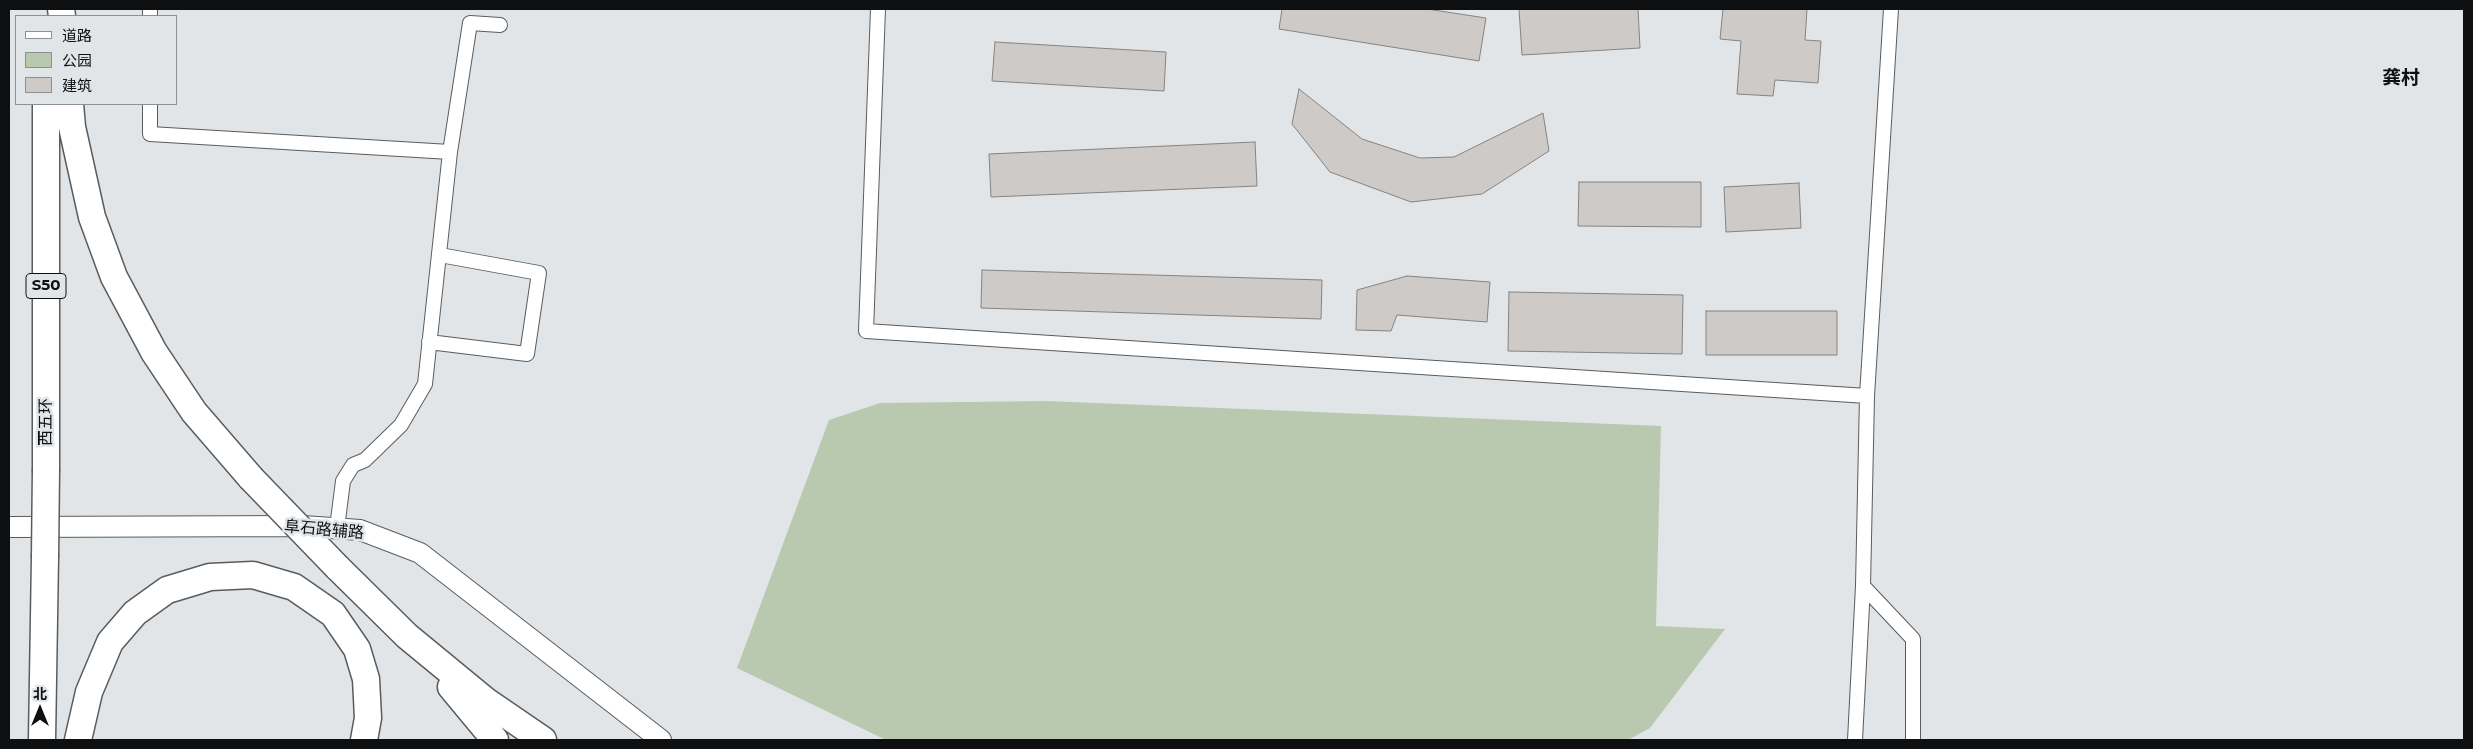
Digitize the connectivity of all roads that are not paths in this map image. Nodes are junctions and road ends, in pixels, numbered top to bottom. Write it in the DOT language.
graph roads {
  1 [pos="878,9"];
  2 [pos="1891,9"];
  3 [pos="500,25"];
  4 [pos="46,105"];
  5 [pos="70,105"];
  6 [pos="150,105"];
  7 [pos="450,152"];
  8 [pos="440,255"];
  9 [pos="429,342"];
  10 [pos="1867,396"];
  11 [pos="9,526"];
  12 [pos="337,528"];
  13 [pos="1863,586"];
  14 [pos="407,636"];
  15 [pos="42,740"];
  16 [pos="78,740"];
  17 [pos="364,740"];
  18 [pos="495,740"];
  19 [pos="543,740"];
  20 [pos="661,740"];
  21 [pos="1855,740"];
  22 [pos="1913,740"];
  1 -- 10 [label="street"];
  2 -- 10 [label="street"];
  3 -- 7 [label="street"];
  4 -- 15 [label="highway, 西五环 / S50, bridge"];
  5 -- 14 [label="highway, bridge"];
  6 -- 7 [label="street"];
  7 -- 8 [label="street"];
  8 -- 9 [label="street"];
  8 -- 9 [label="street"];
  9 -- 12 [label="street"];
  10 -- 13 [label="street"];
  11 -- 12 [label="main road, 阜石路辅路"];
  12 -- 20 [label="main road, 阜石路辅路"];
  13 -- 21 [label="street"];
  13 -- 22 [label="street"];
  14 -- 18 [label="highway"];
  14 -- 19 [label="highway"];
  16 -- 17 [label="highway"];
}
